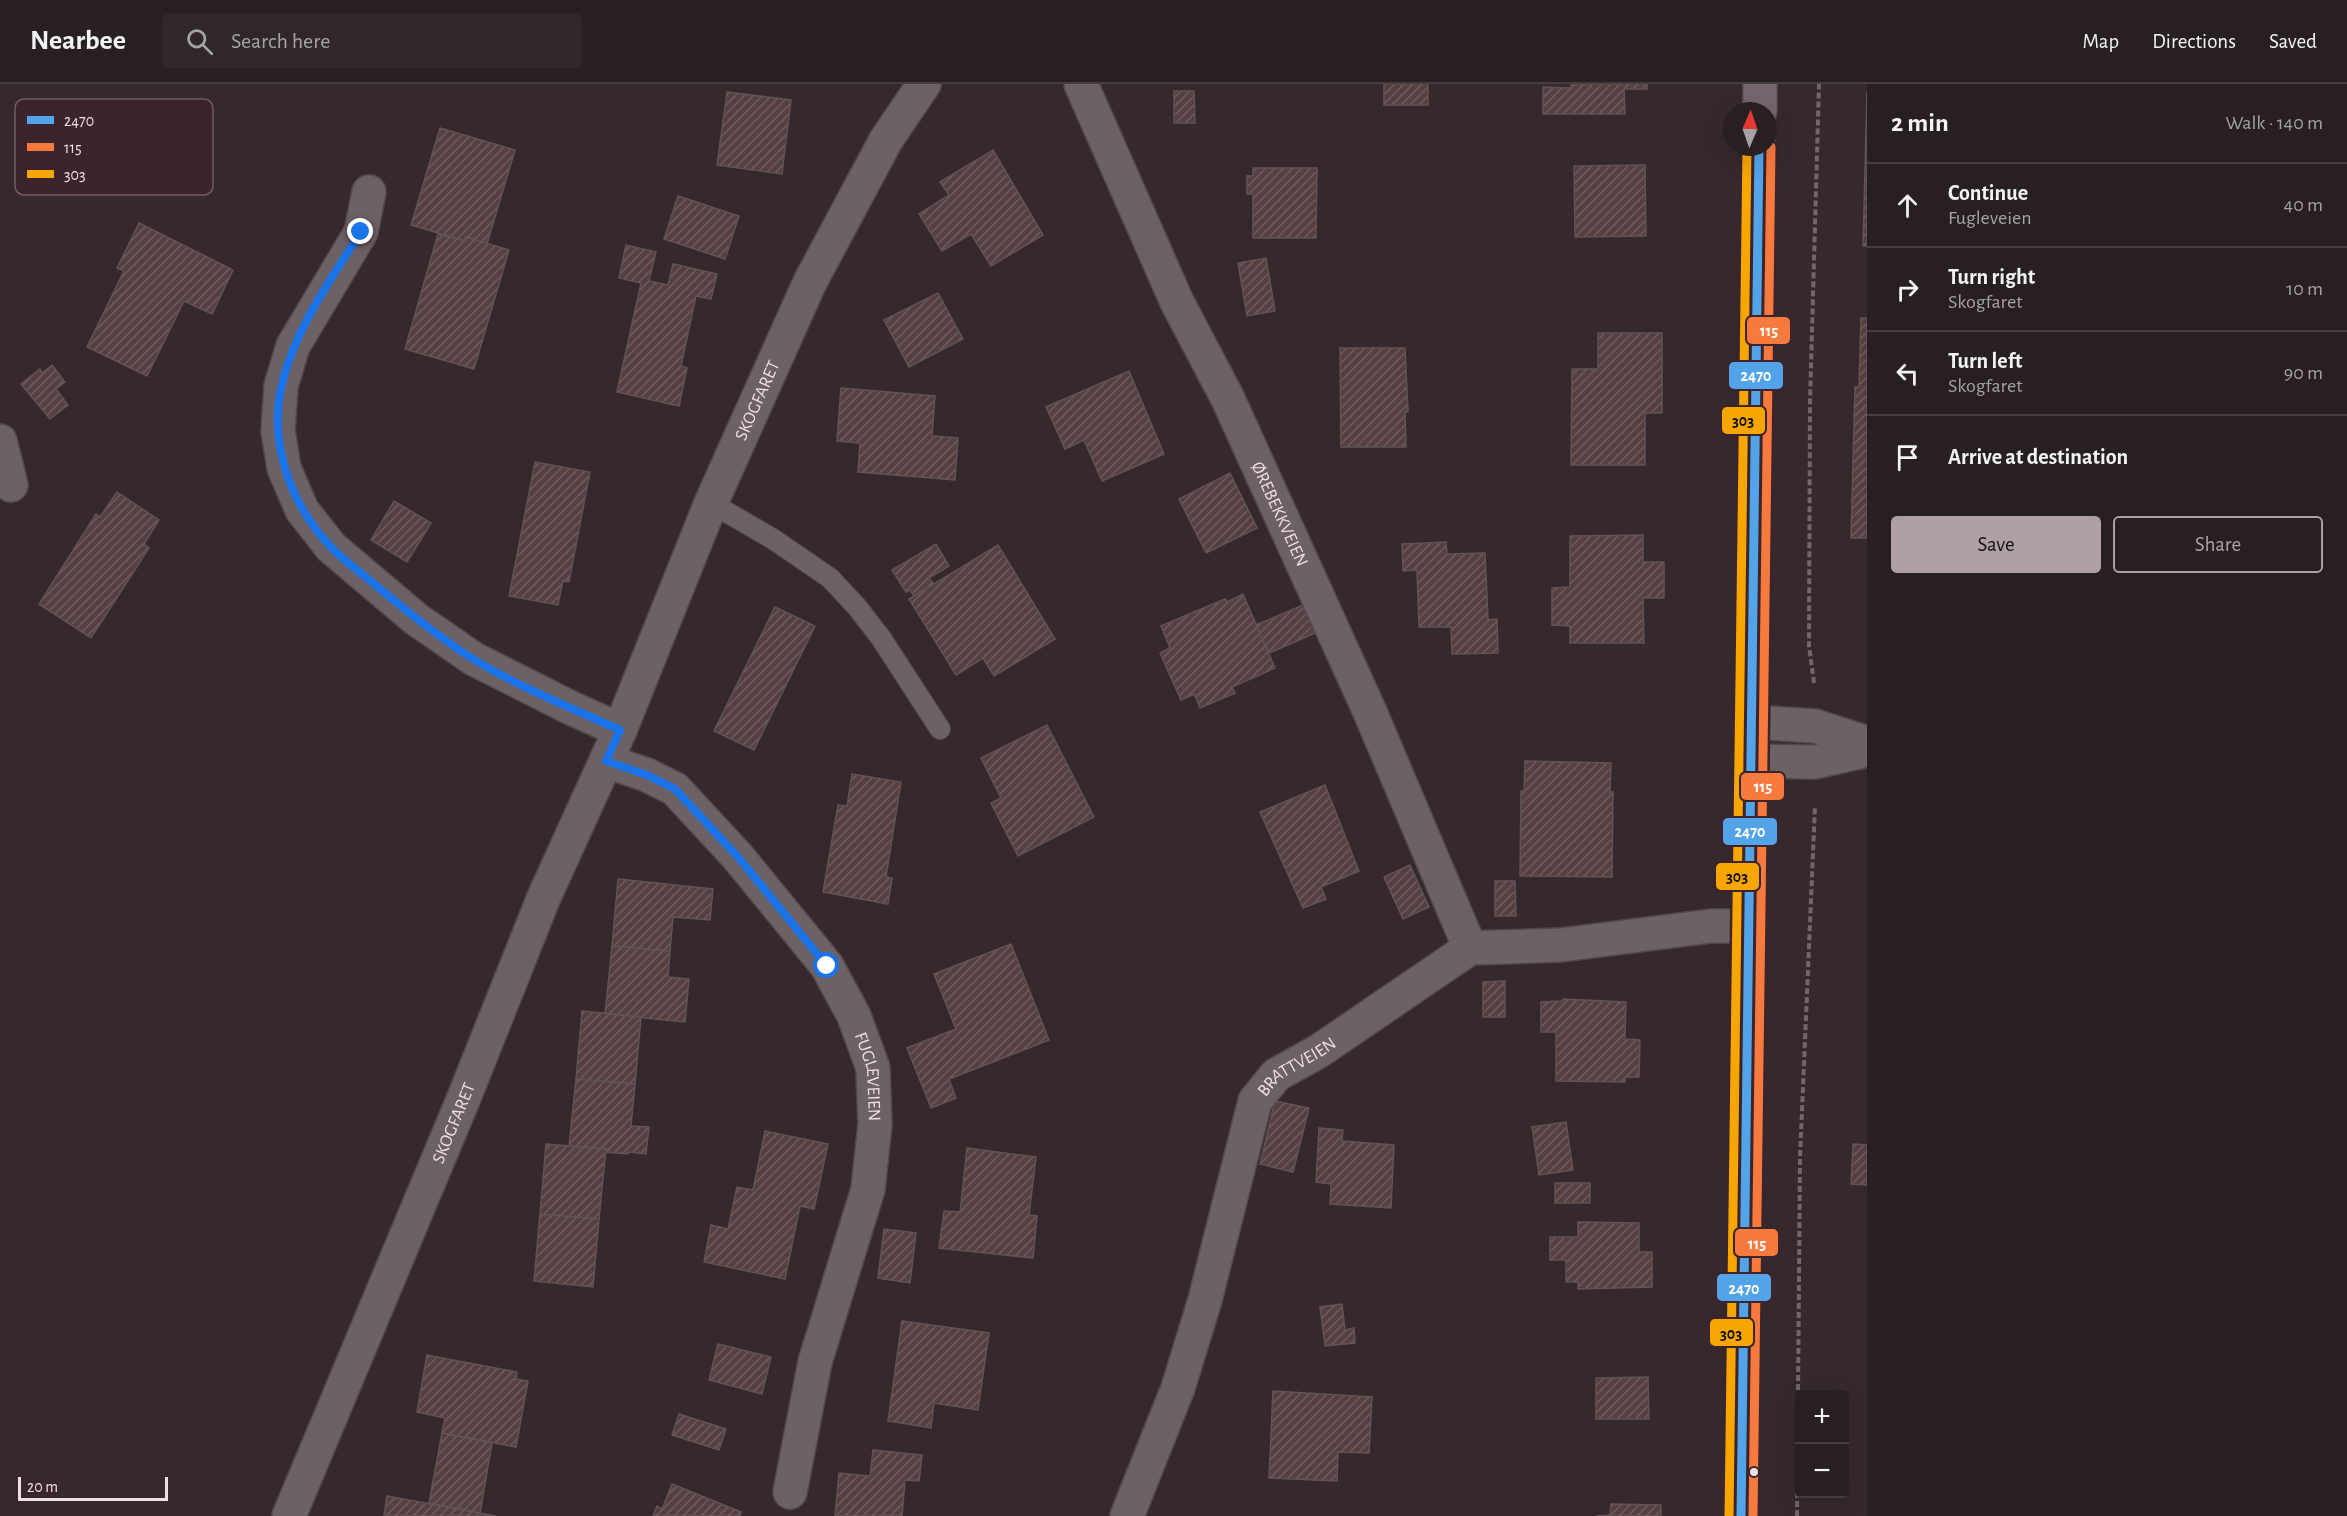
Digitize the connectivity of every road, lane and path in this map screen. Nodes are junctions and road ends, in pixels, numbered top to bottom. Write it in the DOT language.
graph roads {
  1 [pos="924,84"];
  2 [pos="1081,84"];
  3 [pos="1760,84"];
  4 [pos="1819,84"];
  5 [pos="1760,102"];
  6 [pos="1759,156"];
  7 [pos="369,192"];
  8 [pos="0,441"];
  9 [pos="11,484"];
  10 [pos="711,503"];
  11 [pos="1815,690"];
  12 [pos="1751,722"];
  13 [pos="940,729"];
  14 [pos="620,730"];
  15 [pos="1867,743"];
  16 [pos="1867,750"];
  17 [pos="606,761"];
  18 [pos="1750,761"];
  19 [pos="1815,803"];
  20 [pos="1749,927"];
  21 [pos="1470,948"];
  22 [pos="790,1492"];
  23 [pos="289,1516"];
  24 [pos="1127,1516"];
  25 [pos="1742,1516"];
  26 [pos="1797,1516"];
  1 -- 10 [label="street, SKOGFARET"];
  2 -- 21 [label="street, ØREBEKKVEIEN"];
  3 -- 5 [label="main road"];
  4 -- 11 [label="path"];
  6 -- 12 [label="main road"];
  7 -- 14 [label="street"];
  8 -- 9 [label="street"];
  10 -- 13 [label="lane"];
  10 -- 14 [label="street, SKOGFARET"];
  12 -- 15 [label="street"];
  12 -- 18 [label="main road"];
  14 -- 17 [label="street, SKOGFARET"];
  16 -- 18 [label="street"];
  17 -- 22 [label="street, FUGLEVEIEN"];
  17 -- 23 [label="street, SKOGFARET"];
  18 -- 20 [label="main road"];
  19 -- 26 [label="path"];
  20 -- 21 [label="street"];
  20 -- 25 [label="main road"];
  21 -- 24 [label="street, BRATTVEIEN"];
}
